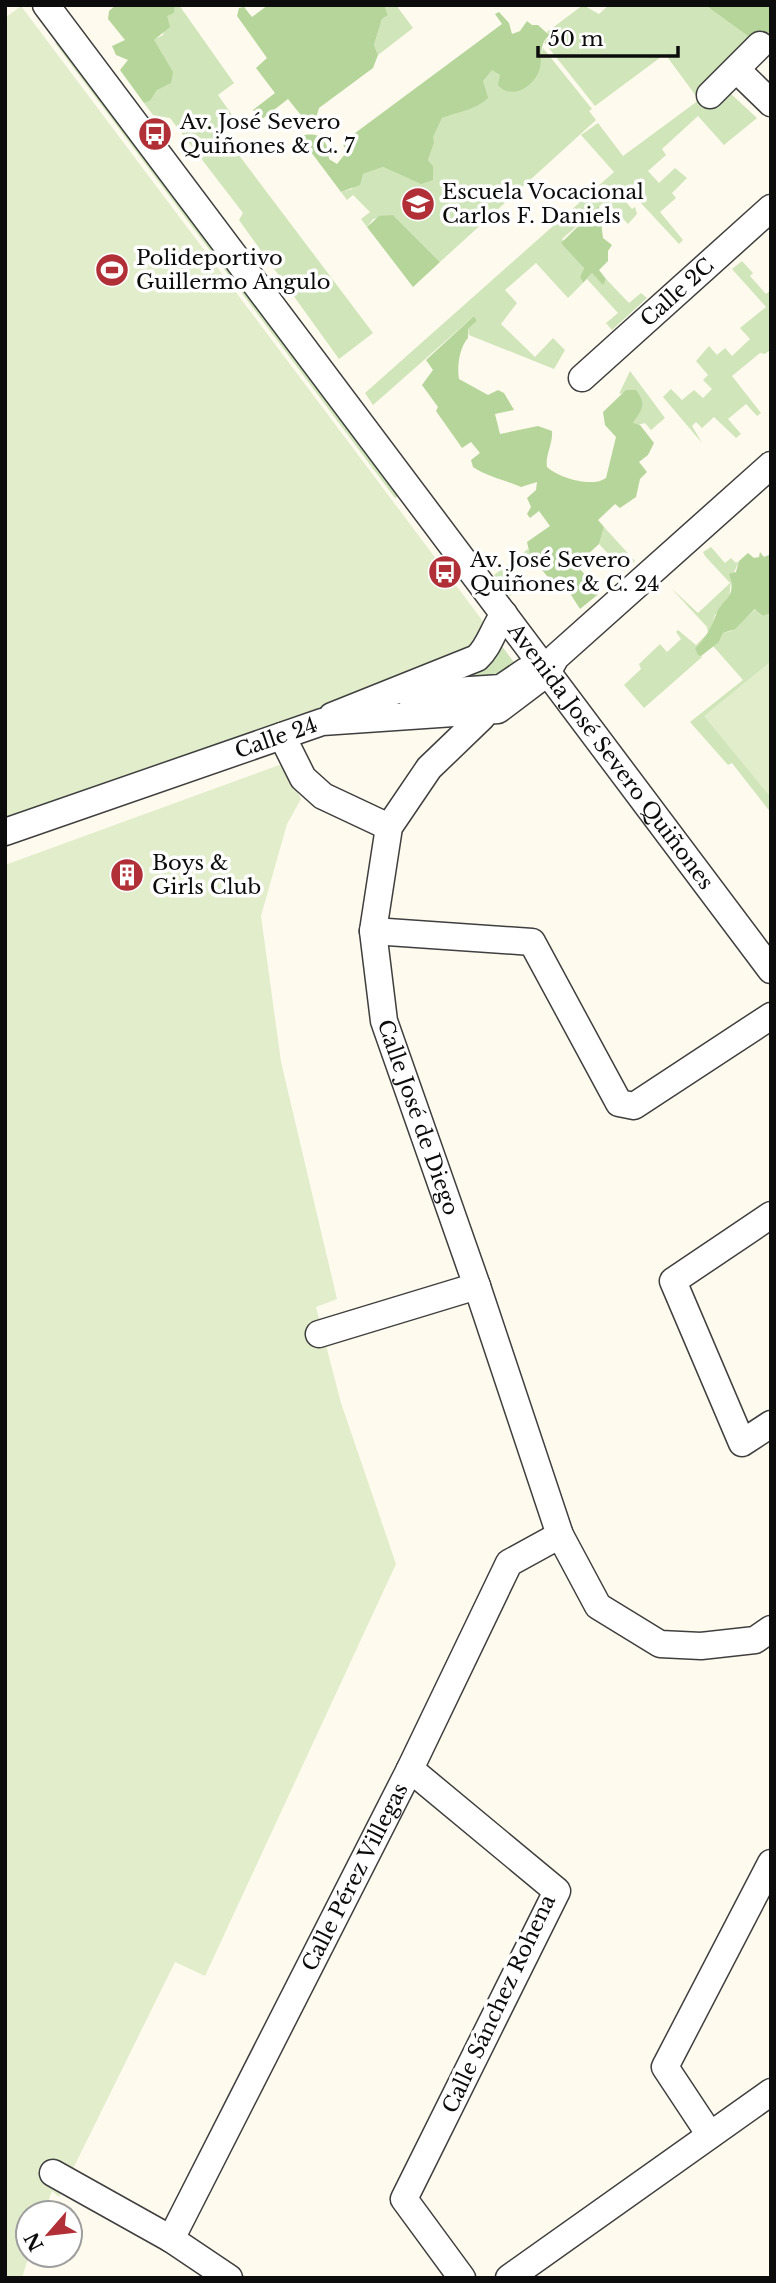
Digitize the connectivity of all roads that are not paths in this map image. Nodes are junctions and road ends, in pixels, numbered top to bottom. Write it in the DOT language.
graph roads {
  1 [pos="46,5"];
  2 [pos="761,45"];
  3 [pos="737,70"];
  4 [pos="710,95"];
  5 [pos="771,103"];
  6 [pos="771,208"];
  7 [pos="582,378"];
  8 [pos="771,465"];
  9 [pos="504,614"];
  10 [pos="543,668"];
  11 [pos="387,695"];
  12 [pos="482,717"];
  13 [pos="322,722"];
  14 [pos="282,736"];
  15 [pos="389,827"];
  16 [pos="5,832"];
  17 [pos="373,932"];
  18 [pos="771,970"];
  19 [pos="771,1016"];
  20 [pos="771,1215"];
  21 [pos="477,1286"];
  22 [pos="319,1334"];
  23 [pos="771,1424"];
  24 [pos="559,1535"];
  25 [pos="771,1629"];
  26 [pos="410,1769"];
  27 [pos="771,1864"];
  28 [pos="771,2092"];
  29 [pos="710,2135"];
  30 [pos="53,2173"];
  31 [pos="171,2239"];
  32 [pos="229,2278"];
  33 [pos="462,2278"];
  34 [pos="509,2278"];
  1 -- 9 [label="street, Avenida José Severo Quiñones"];
  2 -- 3 [label="street"];
  3 -- 4 [label="street"];
  3 -- 5 [label="street"];
  6 -- 7 [label="street, Calle 2C"];
  8 -- 10 [label="street"];
  9 -- 10 [label="street, Avenida José Severo Quiñones"];
  9 -- 11 [label="street"];
  10 -- 11 [label="street"];
  10 -- 13 [label="street, Calle 24"];
  10 -- 18 [label="street, Avenida José Severo Quiñones"];
  11 -- 13 [label="street"];
  12 -- 15 [label="street, Calle José de Diego"];
  13 -- 14 [label="street, Calle 24"];
  14 -- 15 [label="street"];
  14 -- 16 [label="street, Calle 24"];
  15 -- 17 [label="street, Calle José de Diego"];
  17 -- 19 [label="street"];
  17 -- 21 [label="street, Calle José de Diego"];
  20 -- 23 [label="street"];
  21 -- 22 [label="street"];
  21 -- 24 [label="street, Calle José de Diego"];
  24 -- 25 [label="street, Calle José de Diego"];
  24 -- 26 [label="street, Calle Pérez Villegas"];
  26 -- 31 [label="street, Calle Pérez Villegas"];
  26 -- 33 [label="street, Calle Sánchez Rohena"];
  27 -- 29 [label="street"];
  28 -- 29 [label="street"];
  29 -- 34 [label="street"];
  30 -- 31 [label="street"];
  31 -- 32 [label="street"];
}
